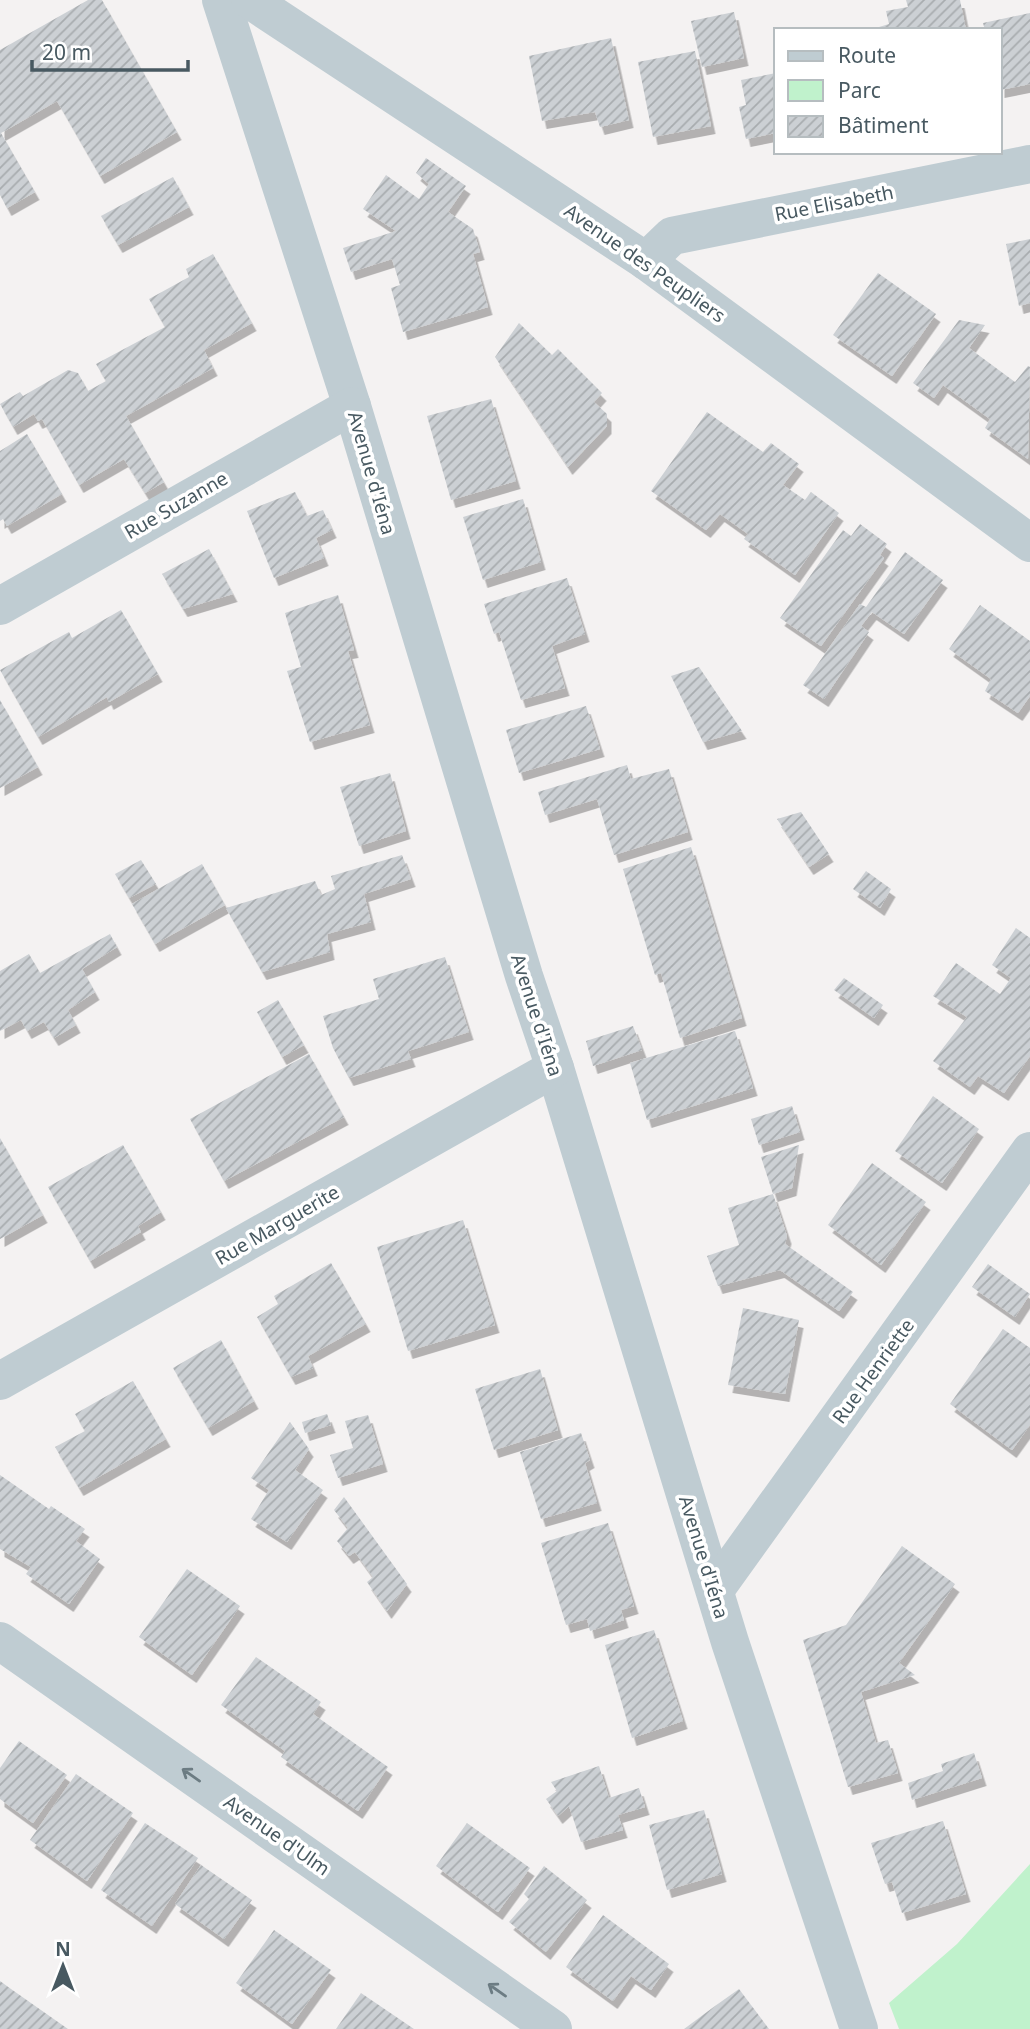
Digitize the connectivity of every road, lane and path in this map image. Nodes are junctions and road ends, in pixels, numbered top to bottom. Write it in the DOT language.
graph roads {
  1 [pos="221,0"];
  2 [pos="250,0"];
  3 [pos="1030,164"];
  4 [pos="646,261"];
  5 [pos="352,406"];
  6 [pos="1030,542"];
  7 [pos="0,606"];
  8 [pos="555,1068"];
  9 [pos="1030,1151"];
  10 [pos="0,1381"];
  11 [pos="715,1590"];
  12 [pos="0,1641"];
  13 [pos="553,2029"];
  14 [pos="859,2029"];
  1 -- 5 [label="street, Avenue d'Iéna"];
  2 -- 4 [label="street, Avenue des Peupliers"];
  3 -- 4 [label="street, Rue Elisabeth"];
  4 -- 6 [label="street, Avenue des Peupliers"];
  5 -- 7 [label="street, Rue Suzanne"];
  5 -- 8 [label="street, Avenue d'Iéna"];
  8 -- 10 [label="street, Rue Marguerite"];
  8 -- 11 [label="street, Avenue d'Iéna"];
  9 -- 11 [label="street, Rue Henriette"];
  11 -- 14 [label="street, Avenue d'Iéna"];
  13 -- 12 [label="street, Avenue d'Ulm, one-way"];
}
